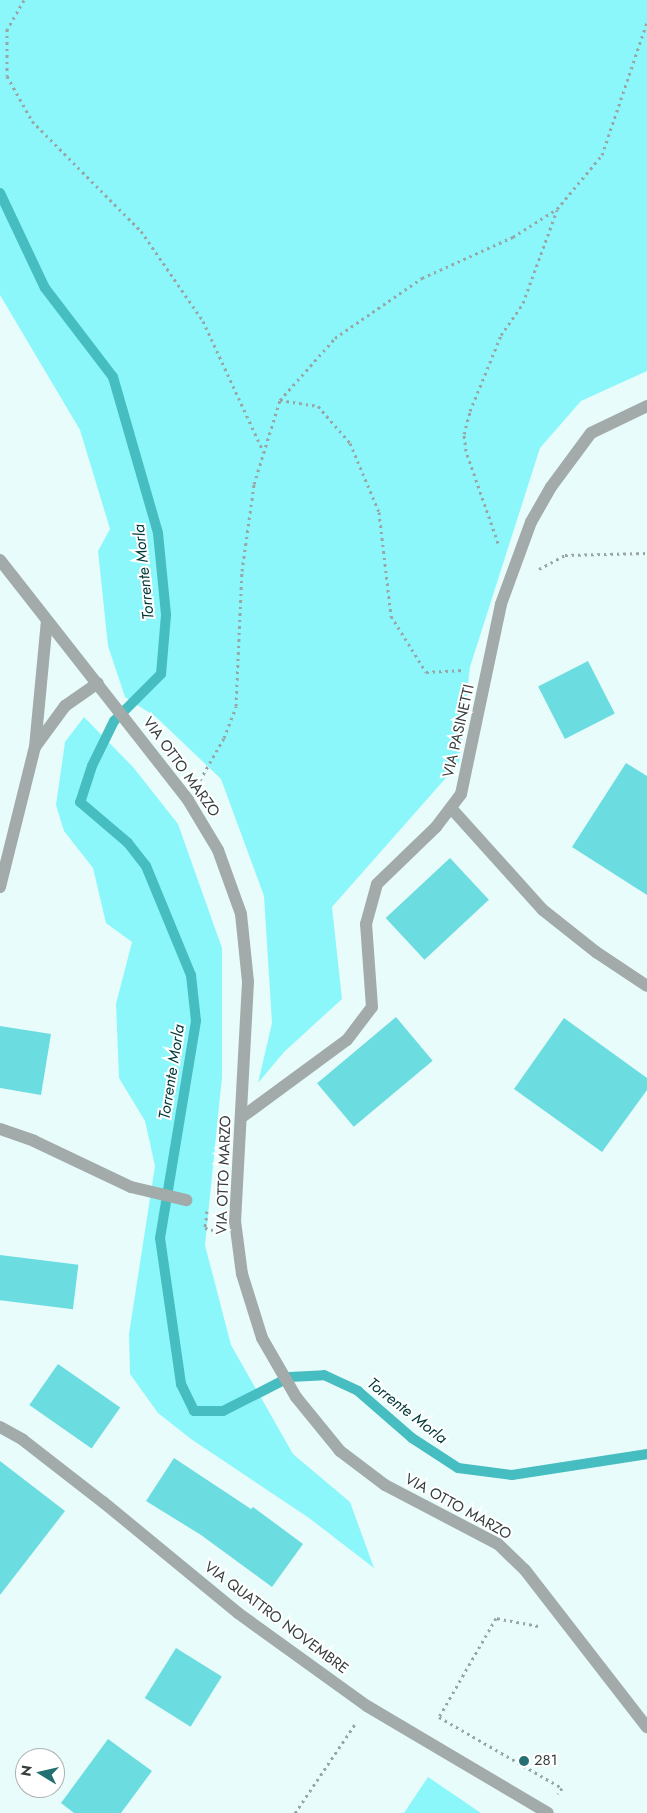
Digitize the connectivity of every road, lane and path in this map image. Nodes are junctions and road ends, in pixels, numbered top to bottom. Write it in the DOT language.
graph roads {
  1 [pos="24,0"];
  2 [pos="647,22"];
  3 [pos="557,209"];
  4 [pos="280,400"];
  5 [pos="647,406"];
  6 [pos="264,453"];
  7 [pos="647,553"];
  8 [pos="0,560"];
  9 [pos="516,562"];
  10 [pos="47,621"];
  11 [pos="489,668"];
  12 [pos="100,686"];
  13 [pos="35,747"];
  14 [pos="188,800"];
  15 [pos="451,808"];
  16 [pos="0,887"];
  17 [pos="647,986"];
  18 [pos="242,1117"];
  19 [pos="0,1129"];
  20 [pos="186,1200"];
  21 [pos="236,1231"];
  22 [pos="0,1427"];
  23 [pos="571,1630"];
  24 [pos="367,1706"];
  25 [pos="647,1727"];
  26 [pos="548,1812"];
  27 [pos="295,1813"];
  1 -- 6 [label="path"];
  2 -- 3 [label="path"];
  3 -- 4 [label="path"];
  3 -- 9 [label="path"];
  4 -- 6 [label="path"];
  4 -- 11 [label="path"];
  5 -- 9 [label="street, VIA PASINETTI"];
  6 -- 14 [label="path"];
  7 -- 9 [label="path"];
  8 -- 10 [label="street, VIA OTTO MARZO"];
  9 -- 11 [label="street, VIA PASINETTI"];
  10 -- 12 [label="street, VIA OTTO MARZO"];
  10 -- 13 [label="street"];
  11 -- 15 [label="street, VIA PASINETTI"];
  12 -- 13 [label="street"];
  12 -- 14 [label="street, VIA OTTO MARZO"];
  13 -- 16 [label="street"];
  14 -- 18 [label="street, VIA OTTO MARZO"];
  15 -- 17 [label="street"];
  15 -- 18 [label="street, VIA PASINETTI"];
  18 -- 21 [label="street, VIA OTTO MARZO"];
  19 -- 20 [label="street"];
  20 -- 21 [label="path"];
  21 -- 23 [label="street, VIA OTTO MARZO"];
  22 -- 24 [label="street, VIA QUATTRO NOVEMBRE"];
  23 -- 25 [label="street, VIA OTTO MARZO"];
  23 -- 26 [label="path"];
  24 -- 26 [label="street, VIA QUATTRO NOVEMBRE"];
  24 -- 27 [label="path"];
}
